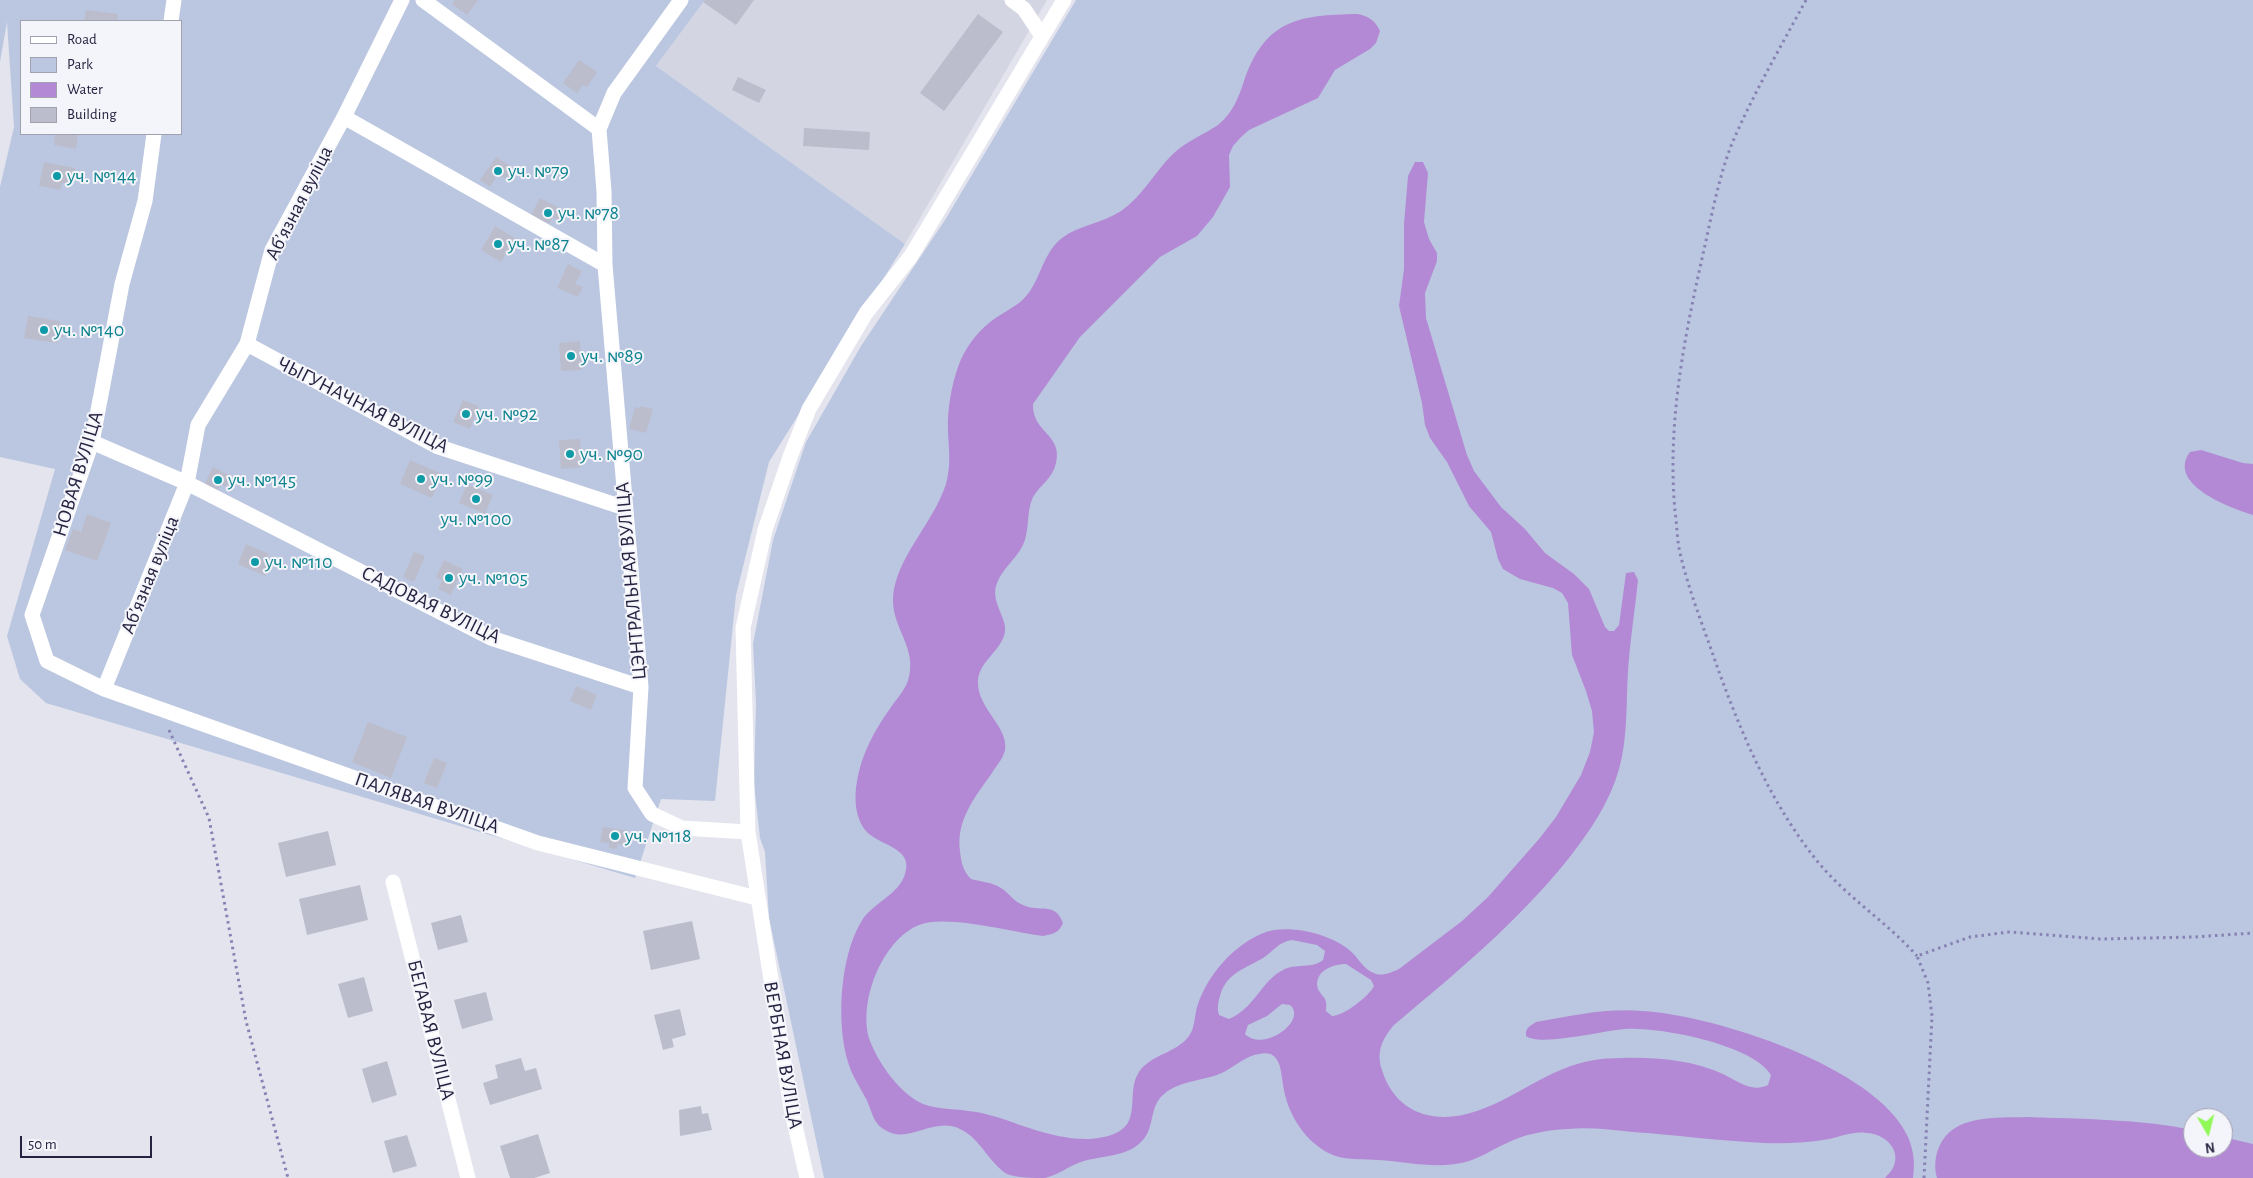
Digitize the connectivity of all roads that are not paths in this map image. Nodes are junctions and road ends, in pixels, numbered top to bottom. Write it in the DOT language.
graph roads {
  1 [pos="174,0"];
  2 [pos="402,0"];
  3 [pos="423,0"];
  4 [pos="681,0"];
  5 [pos="1012,0"];
  6 [pos="1064,0"];
  7 [pos="171,20"];
  8 [pos="1042,36"];
  9 [pos="344,117"];
  10 [pos="599,129"];
  11 [pos="154,135"];
  12 [pos="605,266"];
  13 [pos="247,344"];
  14 [pos="92,442"];
  15 [pos="187,484"];
  16 [pos="624,508"];
  17 [pos="641,687"];
  18 [pos="104,689"];
  19 [pos="748,832"];
  20 [pos="394,882"];
  21 [pos="757,898"];
  22 [pos="468,1178"];
  23 [pos="807,1178"];
  1 -- 7 [label="street"];
  2 -- 9 [label="street, Абʼязная вуліца"];
  3 -- 10 [label="street"];
  4 -- 10 [label="street, ЦЭНТРАЛЬНАЯ ВУЛІЦА"];
  5 -- 8 [label="street"];
  6 -- 8 [label="street, ВЕРБНАЯ ВУЛІЦА"];
  8 -- 19 [label="street, ВЕРБНАЯ ВУЛІЦА"];
  9 -- 12 [label="street"];
  9 -- 13 [label="street, Абʼязная вуліца"];
  10 -- 12 [label="street, ЦЭНТРАЛЬНАЯ ВУЛІЦА"];
  11 -- 14 [label="street, НОВАЯ ВУЛІЦА"];
  12 -- 16 [label="street, ЦЭНТРАЛЬНАЯ ВУЛІЦА"];
  13 -- 15 [label="street, Абʼязная вуліца"];
  13 -- 16 [label="street, ЧЫГУНАЧНАЯ ВУЛІЦА"];
  14 -- 15 [label="street, САДОВАЯ ВУЛІЦА"];
  14 -- 18 [label="street, НОВАЯ ВУЛІЦА"];
  15 -- 17 [label="street, САДОВАЯ ВУЛІЦА"];
  15 -- 18 [label="street, Абʼязная вуліца"];
  16 -- 17 [label="street, ЦЭНТРАЛЬНАЯ ВУЛІЦА"];
  17 -- 19 [label="street, ЦЭНТРАЛЬНАЯ ВУЛІЦА"];
  18 -- 21 [label="street, ПАЛЯВАЯ ВУЛІЦА"];
  19 -- 21 [label="street, ВЕРБНАЯ ВУЛІЦА"];
  20 -- 22 [label="street, БЕГАВАЯ ВУЛІЦА"];
  21 -- 23 [label="street, ВЕРБНАЯ ВУЛІЦА"];
}
